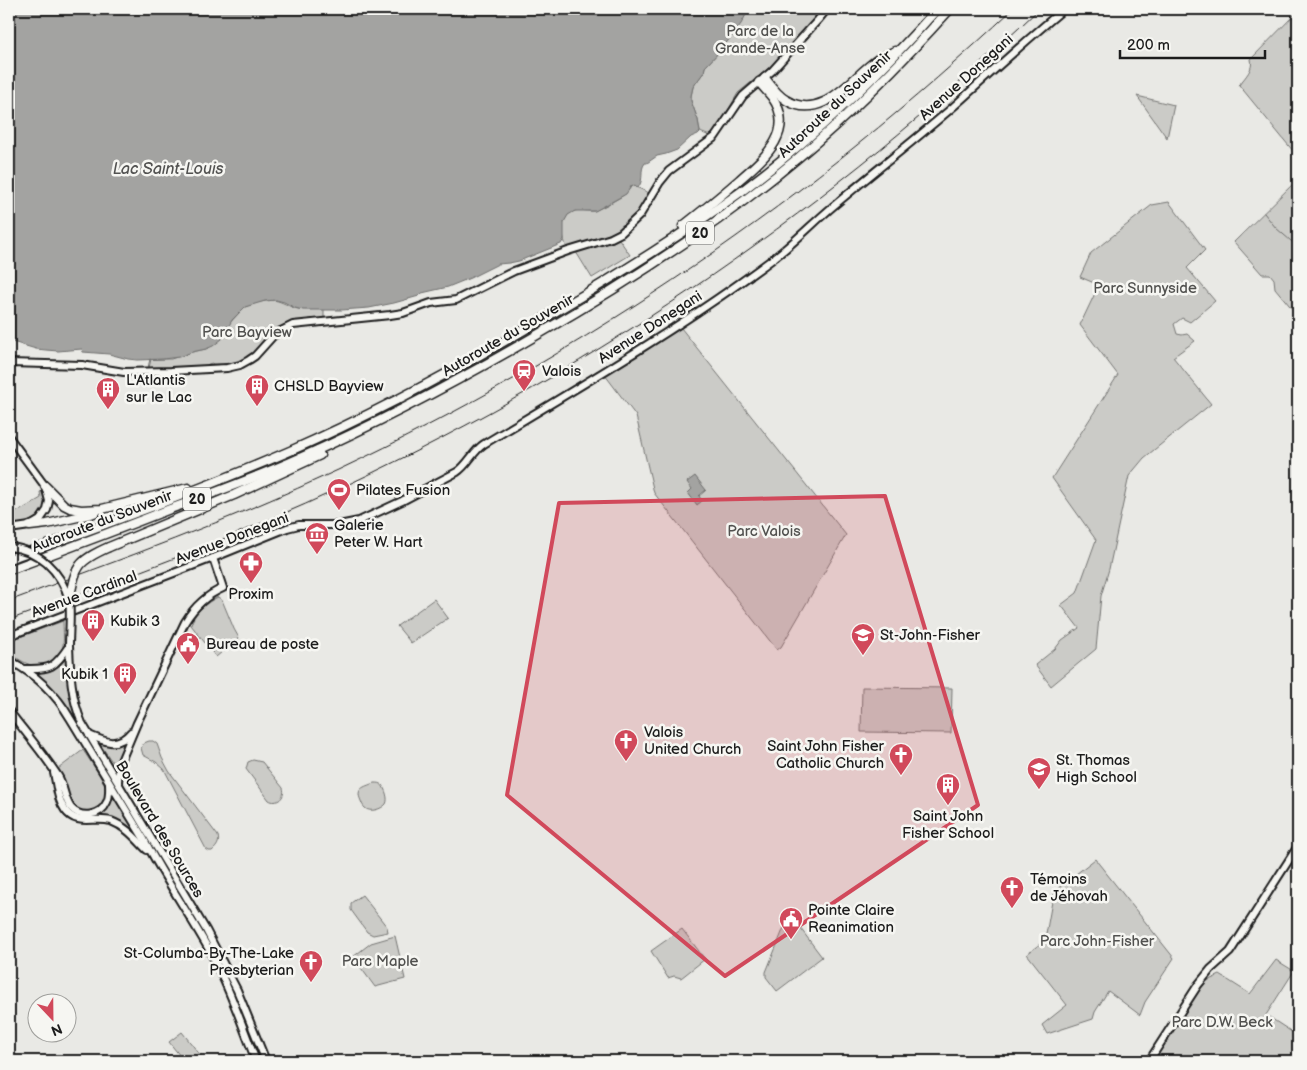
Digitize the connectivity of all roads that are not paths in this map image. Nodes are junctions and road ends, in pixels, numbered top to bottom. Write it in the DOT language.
graph roads {
  1 [pos="827,9"];
  2 [pos="937,9"];
  3 [pos="950,9"];
  4 [pos="1064,9"];
  5 [pos="902,48"];
  6 [pos="762,80"];
  7 [pos="640,260"];
  8 [pos="9,363"];
  9 [pos="382,420"];
  10 [pos="9,437"];
  11 [pos="214,482"];
  12 [pos="46,486"];
  13 [pos="102,509"];
  14 [pos="30,526"];
  15 [pos="9,529"];
  16 [pos="9,547"];
  17 [pos="213,558"];
  18 [pos="9,559"];
  19 [pos="9,570"];
  20 [pos="168,576"];
  21 [pos="69,601"];
  22 [pos="9,636"];
  23 [pos="66,656"];
  24 [pos="9,660"];
  25 [pos="25,669"];
  26 [pos="9,710"];
  27 [pos="137,723"];
  28 [pos="89,735"];
  29 [pos="52,767"];
  30 [pos="109,782"];
  31 [pos="118,783"];
  32 [pos="1298,846"];
  33 [pos="153,856"];
  34 [pos="256,1061"];
  35 [pos="266,1061"];
  36 [pos="1150,1061"];
  1 -- 6 [label="street"];
  2 -- 5 [label="highway, Autoroute du Souvenir / 20"];
  3 -- 9 [label="highway, Autoroute du Souvenir / 20"];
  4 -- 17 [label="street, Avenue Donegani"];
  5 -- 6 [label="highway"];
  5 -- 7 [label="highway, Autoroute du Souvenir / 20"];
  6 -- 7 [label="highway"];
  6 -- 8 [label="street"];
  7 -- 11 [label="highway, Autoroute du Souvenir / 20"];
  9 -- 19 [label="highway, Autoroute du Souvenir / 20"];
  9 -- 21 [label="highway, bridge"];
  10 -- 12 [label="street"];
  11 -- 13 [label="highway"];
  11 -- 18 [label="highway, Autoroute du Souvenir / 20"];
  12 -- 13 [label="highway"];
  12 -- 14 [label="street"];
  13 -- 14 [label="highway"];
  14 -- 15 [label="street"];
  16 -- 21 [label="street, bridge"];
  17 -- 20 [label="street, Avenue Donegani"];
  17 -- 27 [label="street"];
  20 -- 22 [label="street, Avenue Cardinal"];
  21 -- 23 [label="street, Boulevard des Sources, bridge"];
  23 -- 25 [label="street"];
  23 -- 28 [label="street, Boulevard des Sources"];
  24 -- 25 [label="street, Boulevard des Sources"];
  25 -- 30 [label="street, Boulevard des Sources"];
  26 -- 29 [label="street"];
  27 -- 28 [label="street"];
  27 -- 31 [label="street"];
  28 -- 31 [label="street, Boulevard des Sources"];
  29 -- 30 [label="street"];
  29 -- 33 [label="street"];
  30 -- 33 [label="street, Boulevard des Sources"];
  31 -- 35 [label="street, Boulevard des Sources"];
  32 -- 36 [label="street"];
  33 -- 34 [label="street, Boulevard des Sources"];
}
